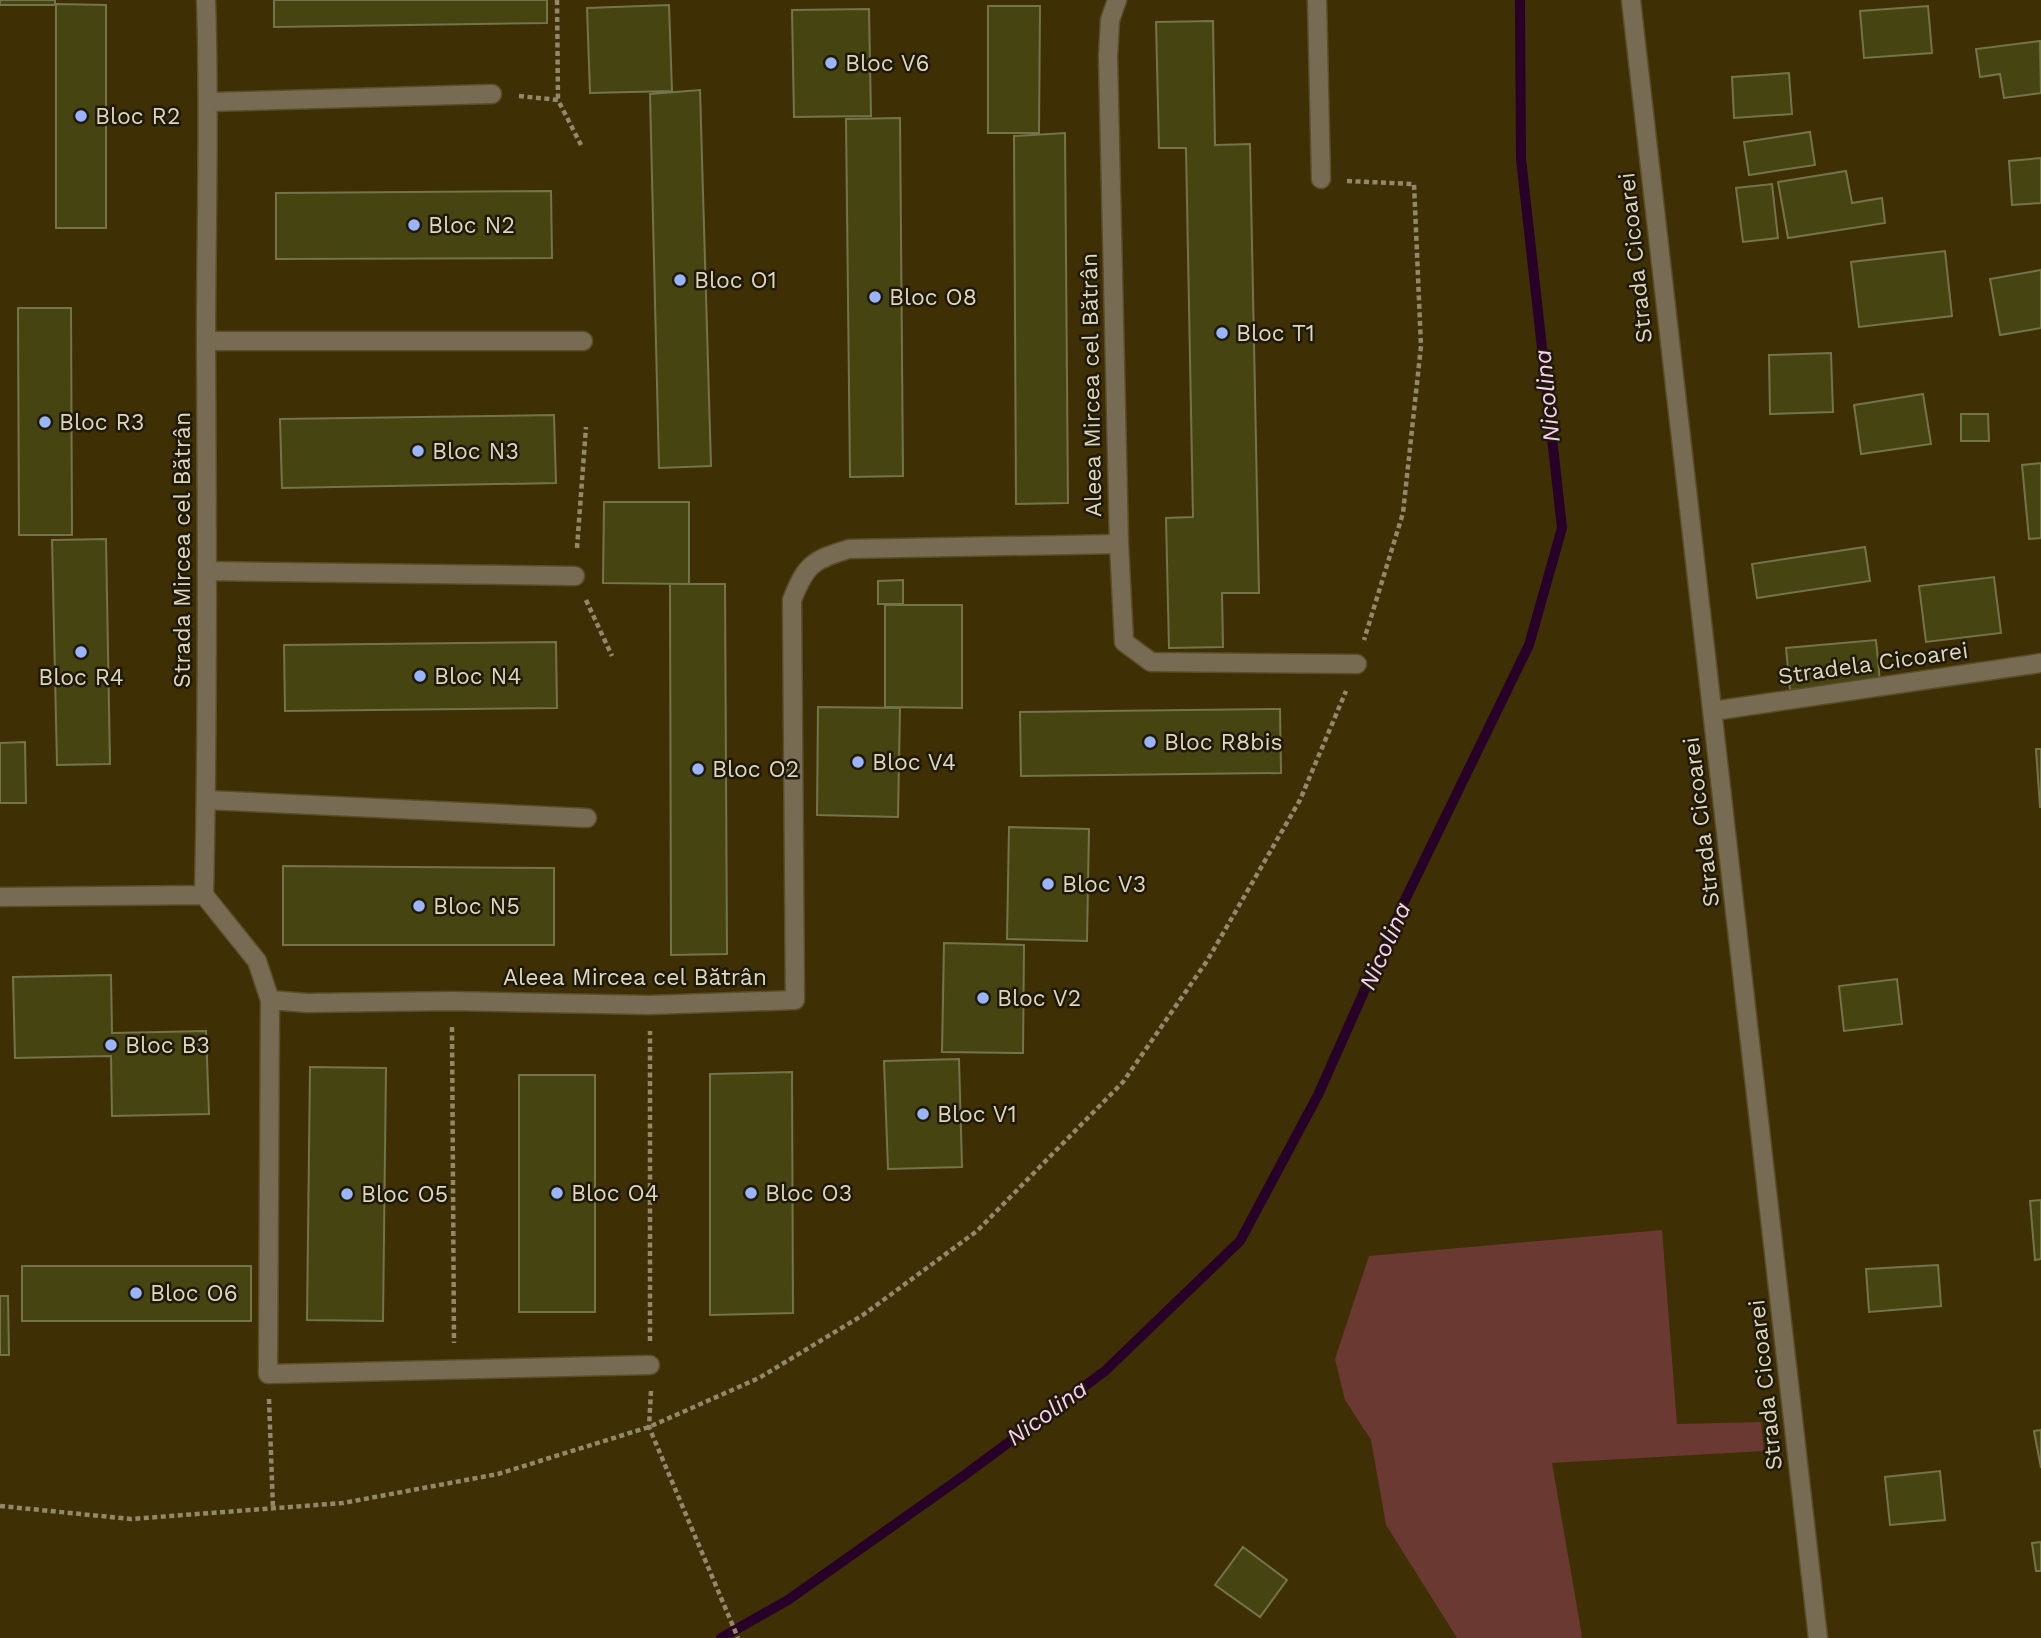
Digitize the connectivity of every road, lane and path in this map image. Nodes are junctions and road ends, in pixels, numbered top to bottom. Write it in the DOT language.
graph roads {
  1 [pos="206,0"];
  2 [pos="557,0"];
  3 [pos="1117,0"];
  4 [pos="1317,0"];
  5 [pos="1631,0"];
  6 [pos="492,94"];
  7 [pos="558,100"];
  8 [pos="209,102"];
  9 [pos="581,145"];
  10 [pos="1321,179"];
  11 [pos="206,341"];
  12 [pos="583,341"];
  13 [pos="586,427"];
  14 [pos="1119,544"];
  15 [pos="208,571"];
  16 [pos="575,576"];
  17 [pos="612,656"];
  18 [pos="2041,663"];
  19 [pos="1357,664"];
  20 [pos="1713,711"];
  21 [pos="206,800"];
  22 [pos="587,818"];
  23 [pos="204,895"];
  24 [pos="0,897"];
  25 [pos="270,1000"];
  26 [pos="452,1001"];
  27 [pos="650,1005"];
  28 [pos="650,1365"];
  29 [pos="455,1371"];
  30 [pos="268,1374"];
  31 [pos="649,1427"];
  32 [pos="0,1506"];
  33 [pos="273,1509"];
  34 [pos="738,1638"];
  35 [pos="1818,1638"];
  1 -- 8 [label="street, Strada Mircea cel Bătrân"];
  2 -- 7 [label="path"];
  3 -- 14 [label="street, Aleea Mircea cel Bătrân"];
  4 -- 10 [label="street"];
  5 -- 20 [label="street, Strada Cicoarei"];
  6 -- 7 [label="path"];
  6 -- 8 [label="street"];
  7 -- 9 [label="path"];
  8 -- 11 [label="street, Strada Mircea cel Bătrân"];
  10 -- 19 [label="path"];
  11 -- 12 [label="street"];
  11 -- 15 [label="street, Strada Mircea cel Bătrân"];
  13 -- 16 [label="path"];
  14 -- 19 [label="street"];
  14 -- 27 [label="street, Aleea Mircea cel Bătrân"];
  15 -- 16 [label="street"];
  15 -- 21 [label="street, Strada Mircea cel Bătrân"];
  16 -- 17 [label="path"];
  18 -- 20 [label="street, Stradela Cicoarei"];
  19 -- 31 [label="path"];
  20 -- 35 [label="street, Strada Cicoarei"];
  21 -- 22 [label="street"];
  21 -- 23 [label="street, Strada Mircea cel Bătrân"];
  23 -- 24 [label="street"];
  23 -- 25 [label="street"];
  25 -- 26 [label="street, Aleea Mircea cel Bătrân"];
  25 -- 30 [label="street"];
  26 -- 27 [label="street, Aleea Mircea cel Bătrân"];
  26 -- 29 [label="path"];
  27 -- 28 [label="path"];
  28 -- 29 [label="street"];
  28 -- 31 [label="path"];
  29 -- 30 [label="street"];
  30 -- 33 [label="path"];
  31 -- 33 [label="path"];
  31 -- 34 [label="path"];
  32 -- 33 [label="path"];
}
